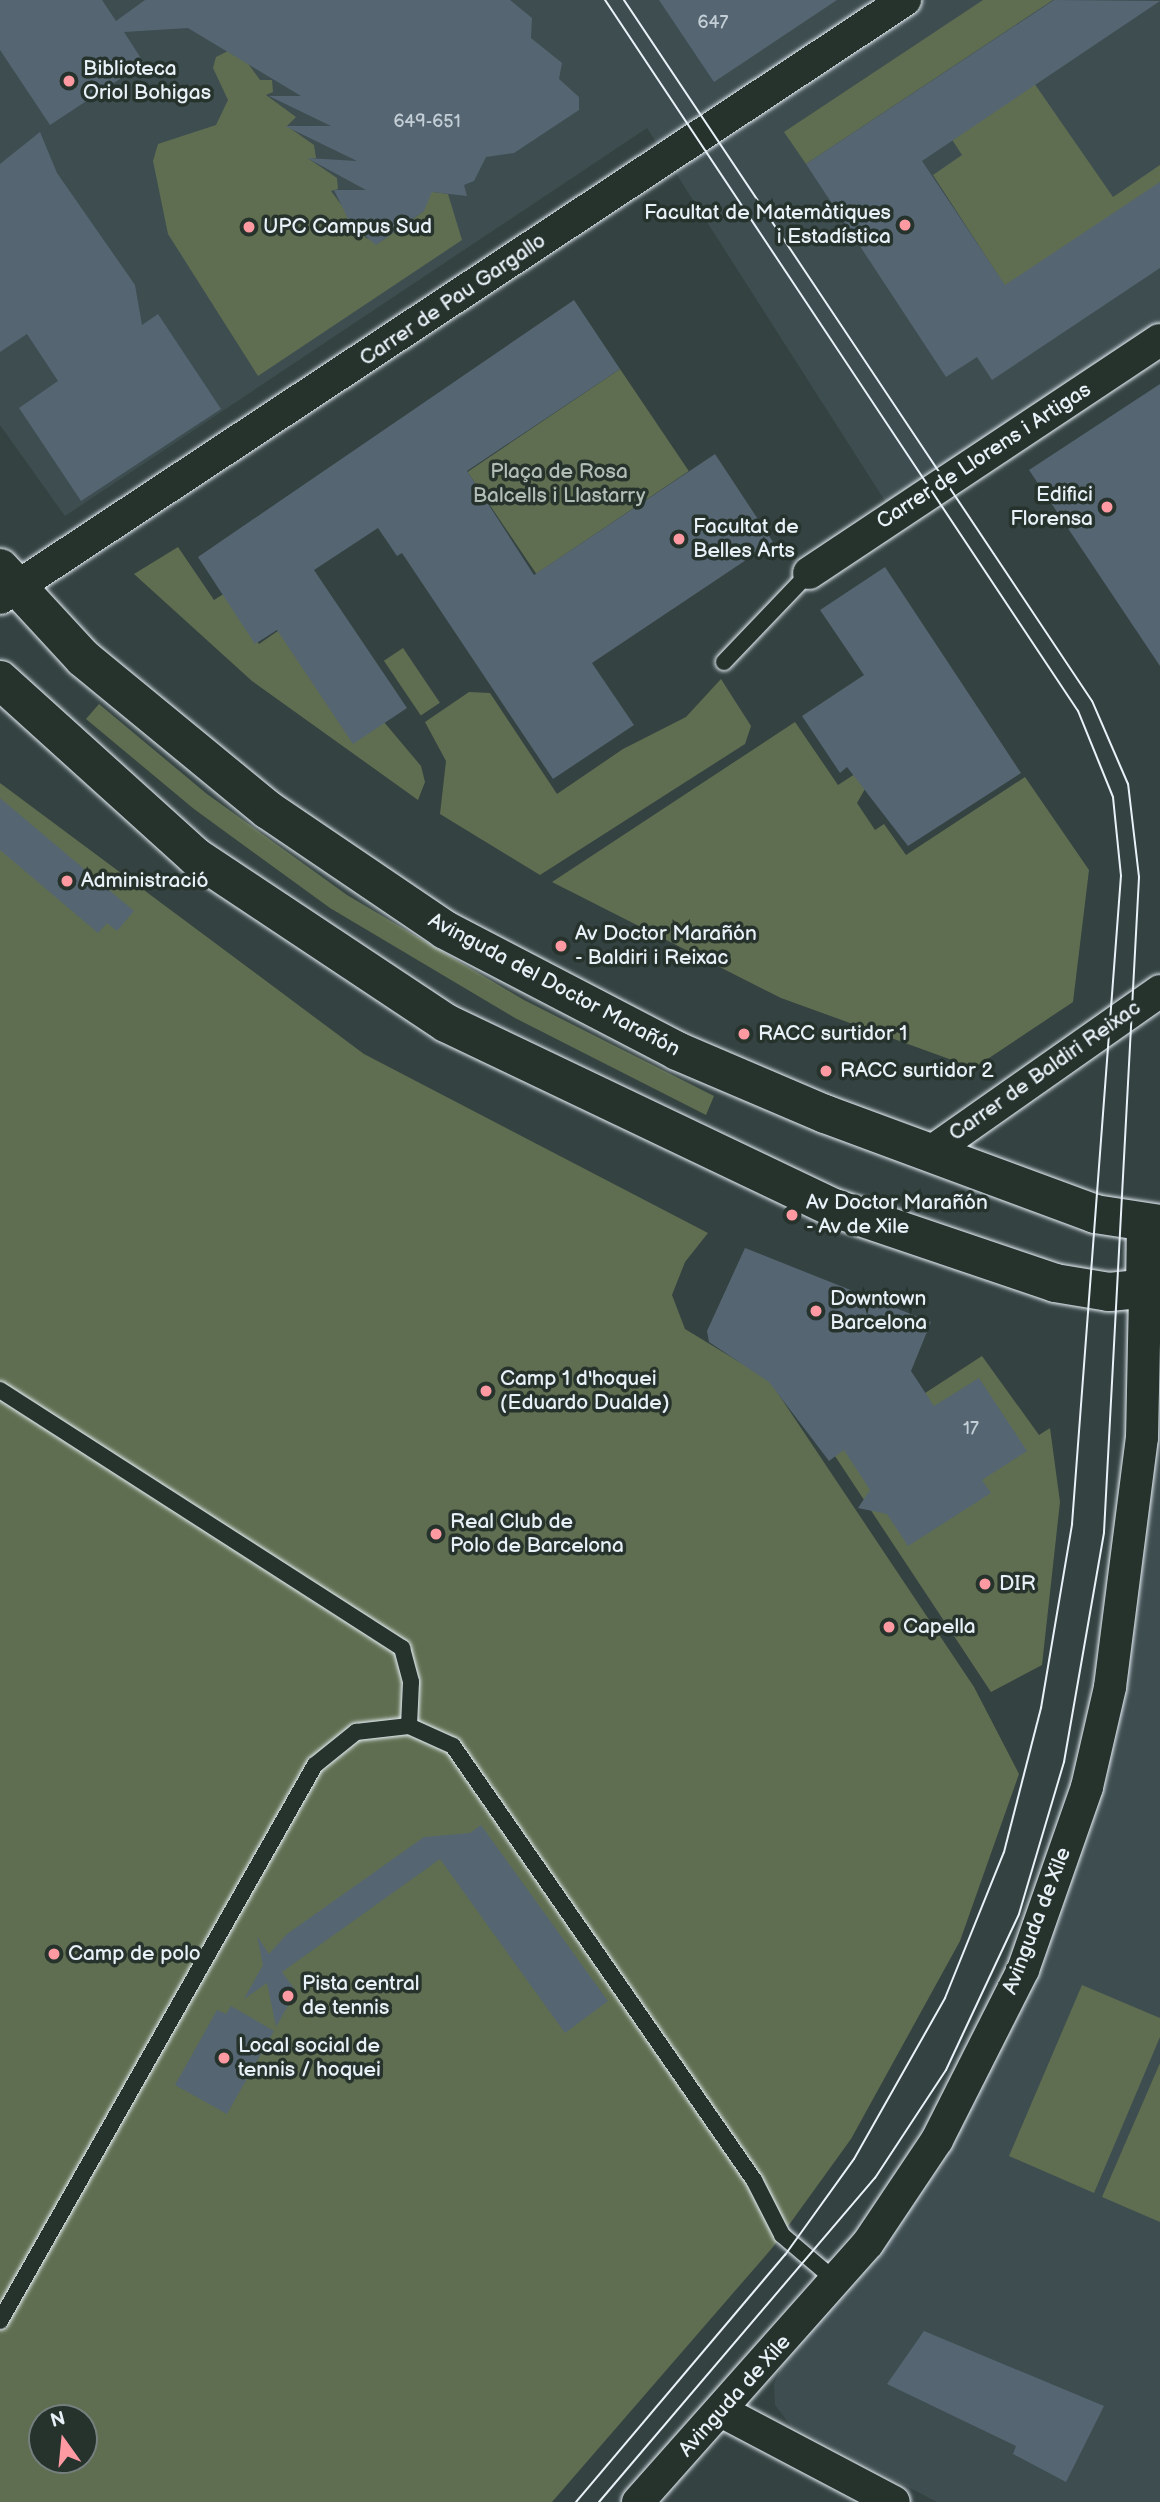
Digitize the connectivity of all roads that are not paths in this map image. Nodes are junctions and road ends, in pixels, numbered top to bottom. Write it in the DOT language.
graph roads {
  1 [pos="905,0"];
  2 [pos="1160,340"];
  3 [pos="809,573"];
  4 [pos="6,585"];
  5 [pos="724,662"];
  6 [pos="0,680"];
  7 [pos="1153,996"];
  8 [pos="931,1152"];
  9 [pos="1153,1224"];
  10 [pos="1153,1289"];
  11 [pos="0,1390"];
  12 [pos="409,1726"];
  13 [pos="836,2281"];
  14 [pos="0,2321"];
  15 [pos="723,2412"];
  16 [pos="638,2502"];
  17 [pos="894,2502"];
  1 -- 4 [label="street, Carrer de Pau Gargallo"];
  2 -- 3 [label="street, Carrer de Llorens i Artigas"];
  3 -- 5 [label="lane"];
  4 -- 8 [label="street, Avinguda del Doctor Marañón"];
  6 -- 10 [label="street"];
  7 -- 8 [label="street, Carrer de Baldiri Reixac"];
  8 -- 9 [label="street, Avinguda del Doctor Marañón"];
  9 -- 10 [label="street, Avinguda de Xile"];
  10 -- 13 [label="street, Avinguda de Xile"];
  11 -- 12 [label="lane"];
  12 -- 13 [label="lane"];
  12 -- 14 [label="lane"];
  13 -- 15 [label="street, Avinguda de Xile"];
  15 -- 16 [label="street, Avinguda de Xile"];
  15 -- 17 [label="street"];
}
